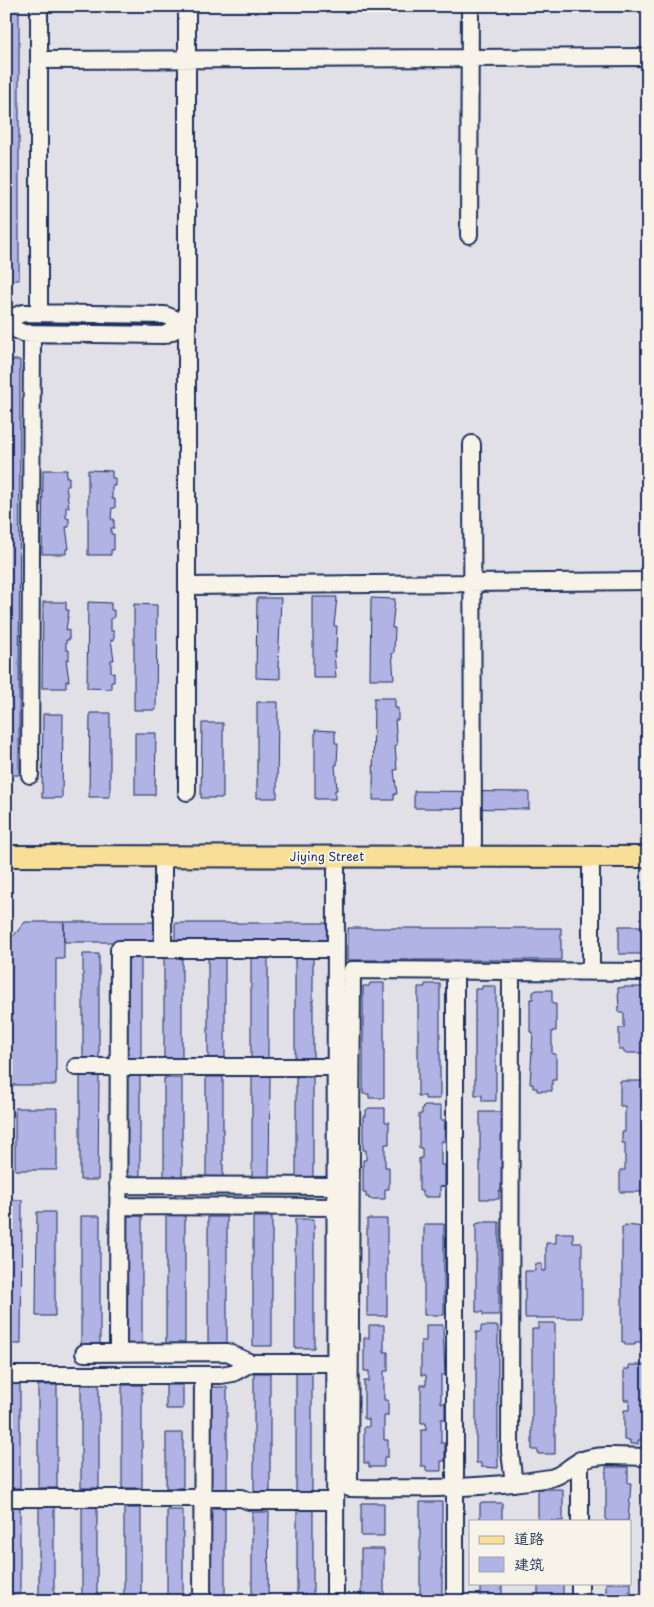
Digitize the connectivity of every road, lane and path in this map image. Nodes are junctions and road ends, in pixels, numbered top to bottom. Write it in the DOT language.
graph roads {
  1 [pos="39,6"];
  2 [pos="187,6"];
  3 [pos="470,6"];
  4 [pos="648,57"];
  5 [pos="470,58"];
  6 [pos="39,60"];
  7 [pos="187,60"];
  8 [pos="469,235"];
  9 [pos="39,313"];
  10 [pos="6,320"];
  11 [pos="187,324"];
  12 [pos="6,325"];
  13 [pos="32,333"];
  14 [pos="472,444"];
  15 [pos="648,581"];
  16 [pos="472,583"];
  17 [pos="187,586"];
  18 [pos="30,775"];
  19 [pos="187,792"];
  20 [pos="6,856"];
  21 [pos="472,857"];
  22 [pos="648,857"];
  23 [pos="6,868"];
  24 [pos="163,868"];
  25 [pos="336,869"];
  26 [pos="592,869"];
  27 [pos="648,869"];
  28 [pos="163,949"];
  29 [pos="336,950"];
  30 [pos="454,971"];
  31 [pos="511,971"];
  32 [pos="591,972"];
  33 [pos="648,972"];
  34 [pos="76,1067"];
  35 [pos="118,1067"];
  36 [pos="336,1067"];
  37 [pos="118,1185"];
  38 [pos="336,1186"];
  39 [pos="118,1206"];
  40 [pos="336,1207"];
  41 [pos="118,1352"];
  42 [pos="84,1353"];
  43 [pos="250,1363"];
  44 [pos="336,1363"];
  45 [pos="6,1375"];
  46 [pos="203,1375"];
  47 [pos="648,1457"];
  48 [pos="580,1460"];
  49 [pos="514,1483"];
  50 [pos="454,1489"];
  51 [pos="6,1498"];
  52 [pos="202,1498"];
  53 [pos="336,1501"];
  54 [pos="580,1520"];
  55 [pos="580,1584"];
  56 [pos="202,1601"];
  57 [pos="335,1601"];
  58 [pos="454,1601"];
  59 [pos="580,1601"];
  1 -- 6 [label="lane"];
  2 -- 7 [label="lane"];
  3 -- 5 [label="lane"];
  4 -- 5 [label="lane"];
  5 -- 7 [label="lane"];
  5 -- 8 [label="lane"];
  6 -- 7 [label="lane"];
  6 -- 9 [label="lane"];
  7 -- 11 [label="lane"];
  9 -- 10 [label="lane"];
  9 -- 11 [label="lane"];
  11 -- 13 [label="lane"];
  11 -- 17 [label="lane"];
  12 -- 13 [label="lane"];
  13 -- 18 [label="lane"];
  14 -- 16 [label="lane"];
  15 -- 16 [label="lane"];
  16 -- 17 [label="lane"];
  16 -- 21 [label="lane"];
  17 -- 19 [label="lane"];
  20 -- 21 [label="main road, Jiying Street"];
  21 -- 22 [label="main road, Jiying Street"];
  23 -- 24 [label="main road, Jiying Street"];
  24 -- 25 [label="main road, Jiying Street"];
  24 -- 28 [label="lane"];
  25 -- 26 [label="main road, Jiying Street"];
  25 -- 29 [label="lane"];
  26 -- 27 [label="main road, Jiying Street"];
  26 -- 32 [label="lane"];
  28 -- 29 [label="lane"];
  28 -- 35 [label="lane"];
  29 -- 36 [label="lane"];
  30 -- 31 [label="lane"];
  30 -- 50 [label="lane"];
  30 -- 50 [label="lane"];
  31 -- 32 [label="lane"];
  31 -- 49 [label="lane"];
  32 -- 33 [label="lane"];
  34 -- 35 [label="lane"];
  35 -- 36 [label="lane"];
  35 -- 37 [label="lane"];
  36 -- 38 [label="lane"];
  37 -- 38 [label="lane"];
  37 -- 39 [label="lane"];
  38 -- 40 [label="lane"];
  39 -- 40 [label="lane"];
  39 -- 41 [label="lane"];
  40 -- 44 [label="lane"];
  41 -- 42 [label="lane"];
  41 -- 43 [label="lane"];
  43 -- 44 [label="lane"];
  43 -- 46 [label="lane"];
  44 -- 53 [label="lane"];
  45 -- 46 [label="lane"];
  46 -- 52 [label="lane"];
  47 -- 48 [label="lane"];
  48 -- 49 [label="lane"];
  48 -- 54 [label="lane"];
  49 -- 50 [label="lane"];
  50 -- 58 [label="lane"];
  51 -- 52 [label="lane"];
  52 -- 53 [label="lane"];
  52 -- 56 [label="lane"];
  53 -- 57 [label="lane"];
  55 -- 59 [label="lane"];
}
